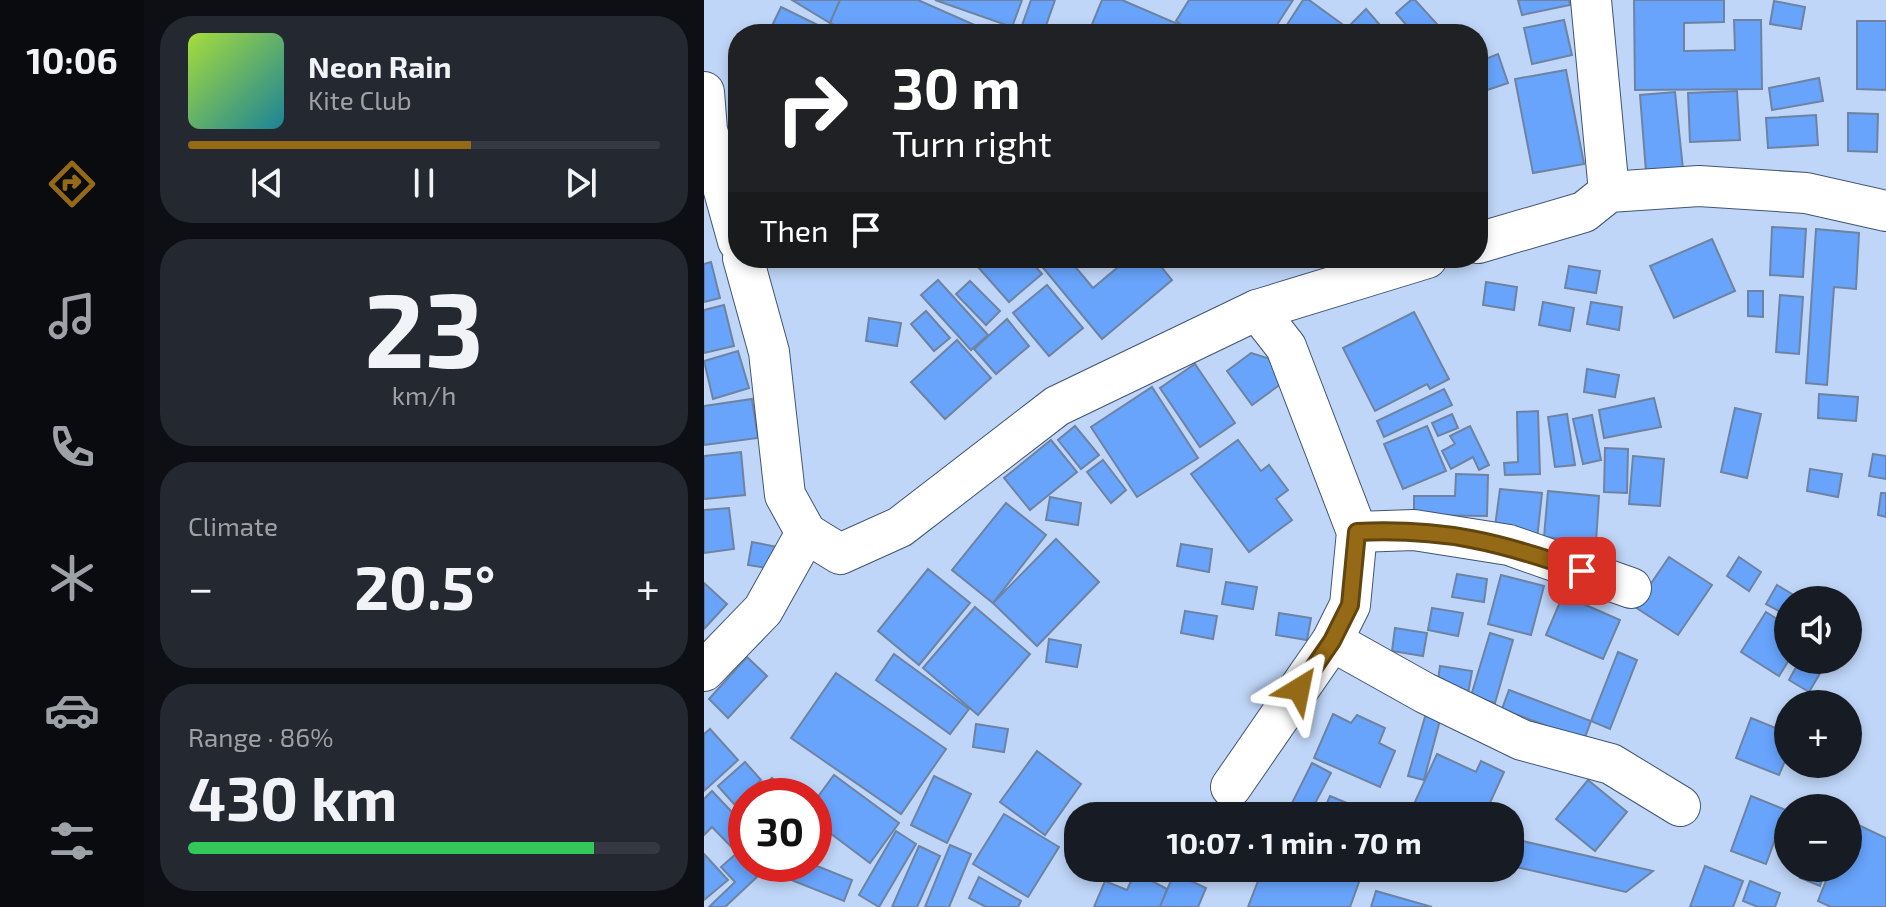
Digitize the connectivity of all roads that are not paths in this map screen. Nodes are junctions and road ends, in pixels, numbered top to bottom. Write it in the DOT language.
graph roads {
  1 [pos="1591,0"];
  2 [pos="704,92"];
  3 [pos="1609,192"];
  4 [pos="728,205"];
  5 [pos="1886,211"];
  6 [pos="1488,240"];
  7 [pos="746,268"];
  8 [pos="1394,268"];
  9 [pos="1257,310"];
  10 [pos="1357,532"];
  11 [pos="806,533"];
  12 [pos="1631,588"];
  13 [pos="1332,641"];
  14 [pos="704,671"];
  15 [pos="1231,787"];
  16 [pos="1680,806"];
  1 -- 3 [label="street"];
  2 -- 4 [label="street"];
  3 -- 5 [label="street"];
  3 -- 6 [label="street"];
  7 -- 11 [label="street"];
  8 -- 9 [label="street"];
  9 -- 10 [label="street"];
  9 -- 11 [label="street"];
  10 -- 12 [label="street"];
  10 -- 13 [label="street"];
  11 -- 14 [label="street"];
  13 -- 15 [label="street"];
  13 -- 16 [label="street"];
}
